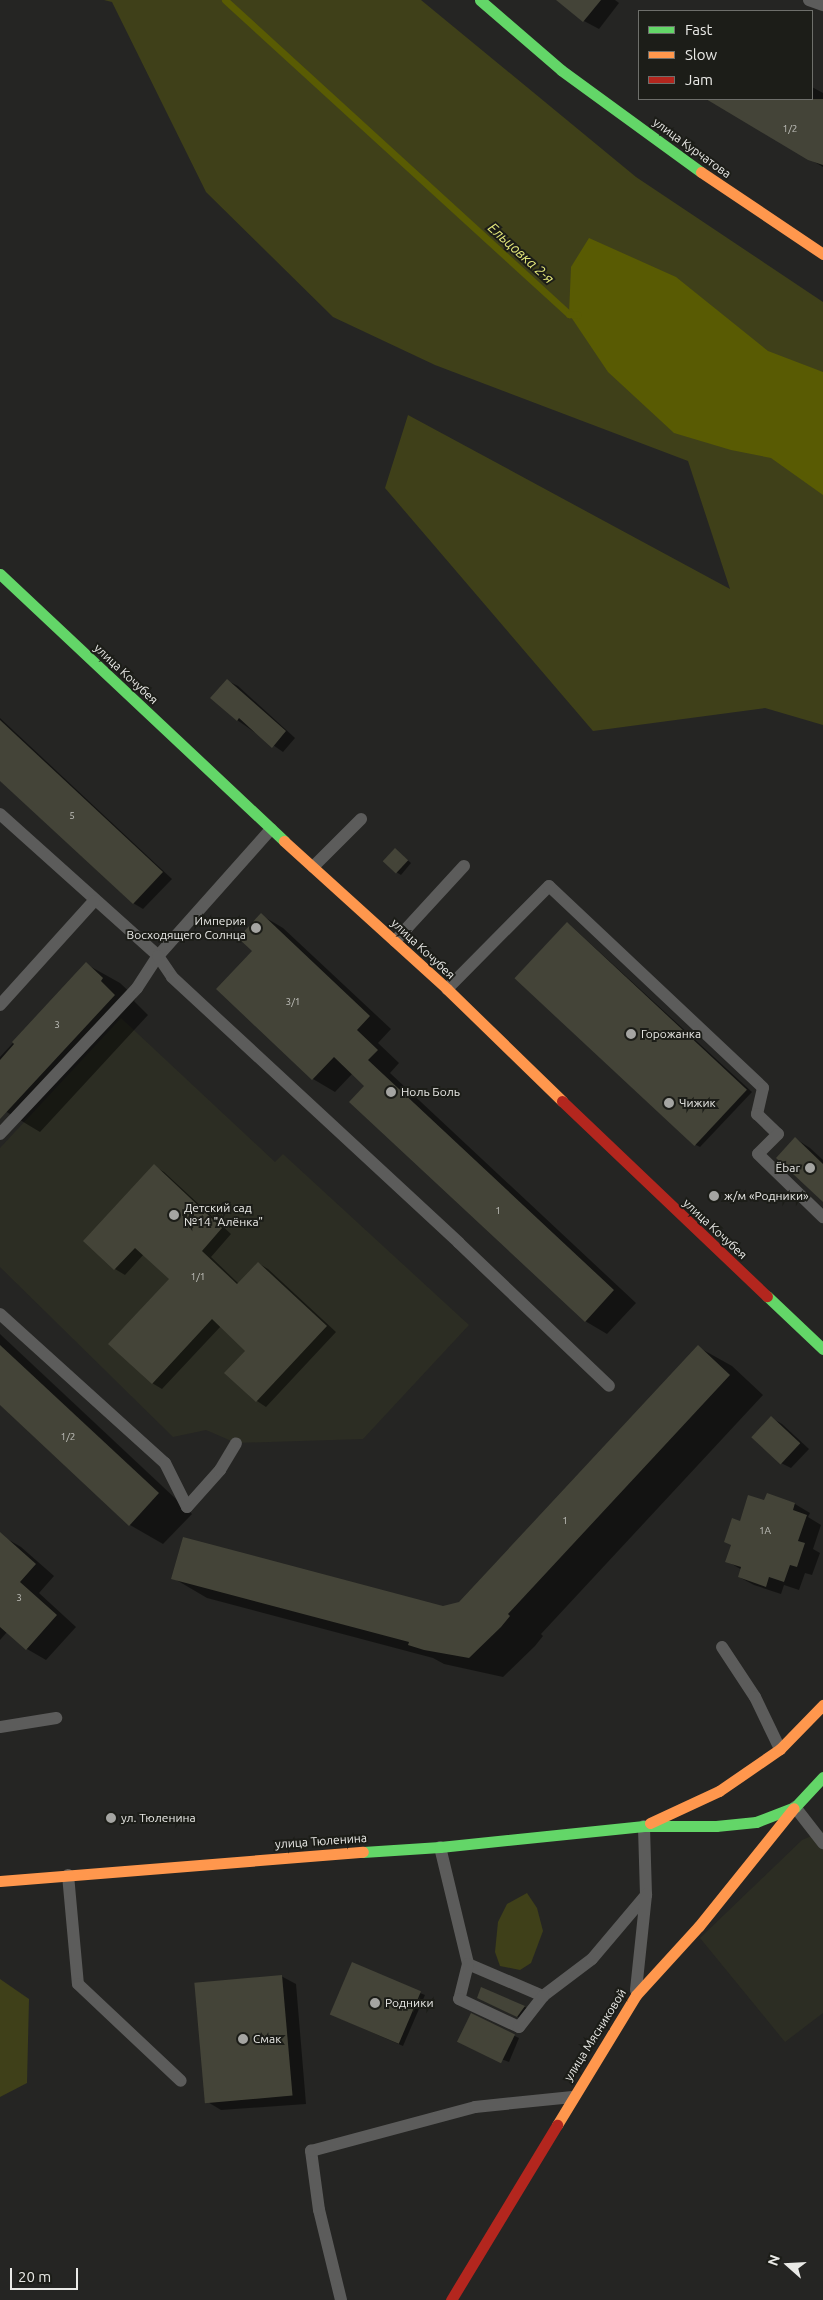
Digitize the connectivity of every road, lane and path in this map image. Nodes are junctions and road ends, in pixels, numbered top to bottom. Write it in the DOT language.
graph roads {
  1 [pos="480,0"];
  2 [pos="810,0"];
  3 [pos="823,5"];
  4 [pos="823,254"];
  5 [pos="0,574"];
  6 [pos="0,814"];
  7 [pos="361,819"];
  8 [pos="271,829"];
  9 [pos="464,866"];
  10 [pos="313,867"];
  11 [pos="94,901"];
  12 [pos="395,942"];
  13 [pos="158,956"];
  14 [pos="447,989"];
  15 [pos="0,1006"];
  16 [pos="0,1134"];
  17 [pos="823,1216"];
  18 [pos="0,1314"];
  19 [pos="823,1348"];
  20 [pos="608,1386"];
  21 [pos="236,1443"];
  22 [pos="722,1647"];
  23 [pos="823,1705"];
  24 [pos="56,1718"];
  25 [pos="0,1726"];
  26 [pos="780,1749"];
  27 [pos="823,1776"];
  28 [pos="795,1807"];
  29 [pos="644,1826"];
  30 [pos="823,1843"];
  31 [pos="440,1847"];
  32 [pos="68,1875"];
  33 [pos="0,1881"];
  34 [pos="646,1895"];
  35 [pos="468,1964"];
  36 [pos="636,1995"];
  37 [pos="543,1996"];
  38 [pos="181,2081"];
  39 [pos="572,2097"];
  40 [pos="341,2300"];
  41 [pos="450,2300"];
  1 -- 4 [label="street, улица Курчатова"];
  2 -- 3 [label="lane"];
  5 -- 8 [label="street, улица Кочубея"];
  6 -- 11 [label="lane"];
  7 -- 10 [label="lane"];
  8 -- 10 [label="street, улица Кочубея"];
  8 -- 13 [label="lane"];
  9 -- 12 [label="lane"];
  10 -- 12 [label="street, улица Кочубея"];
  11 -- 13 [label="lane"];
  11 -- 15 [label="lane"];
  12 -- 14 [label="street, улица Кочубея"];
  13 -- 16 [label="lane"];
  13 -- 20 [label="lane"];
  14 -- 17 [label="lane"];
  14 -- 19 [label="street, улица Кочубея"];
  18 -- 21 [label="lane"];
  22 -- 26 [label="lane"];
  23 -- 26 [label="street"];
  24 -- 25 [label="lane"];
  26 -- 29 [label="street"];
  27 -- 28 [label="street, улица Мясниковой"];
  28 -- 29 [label="street, улица Мясниковой"];
  28 -- 30 [label="lane"];
  28 -- 36 [label="street, улица Мясниковой"];
  29 -- 31 [label="street, улица Тюленина"];
  29 -- 34 [label="lane"];
  31 -- 32 [label="street, улица Тюленина"];
  31 -- 35 [label="lane"];
  32 -- 33 [label="street, улица Тюленина"];
  32 -- 38 [label="lane"];
  34 -- 36 [label="lane"];
  34 -- 37 [label="lane"];
  35 -- 37 [label="lane"];
  35 -- 37 [label="lane"];
  36 -- 39 [label="street, улица Мясниковой"];
  39 -- 40 [label="lane"];
  39 -- 41 [label="street, улица Мясниковой"];
}
